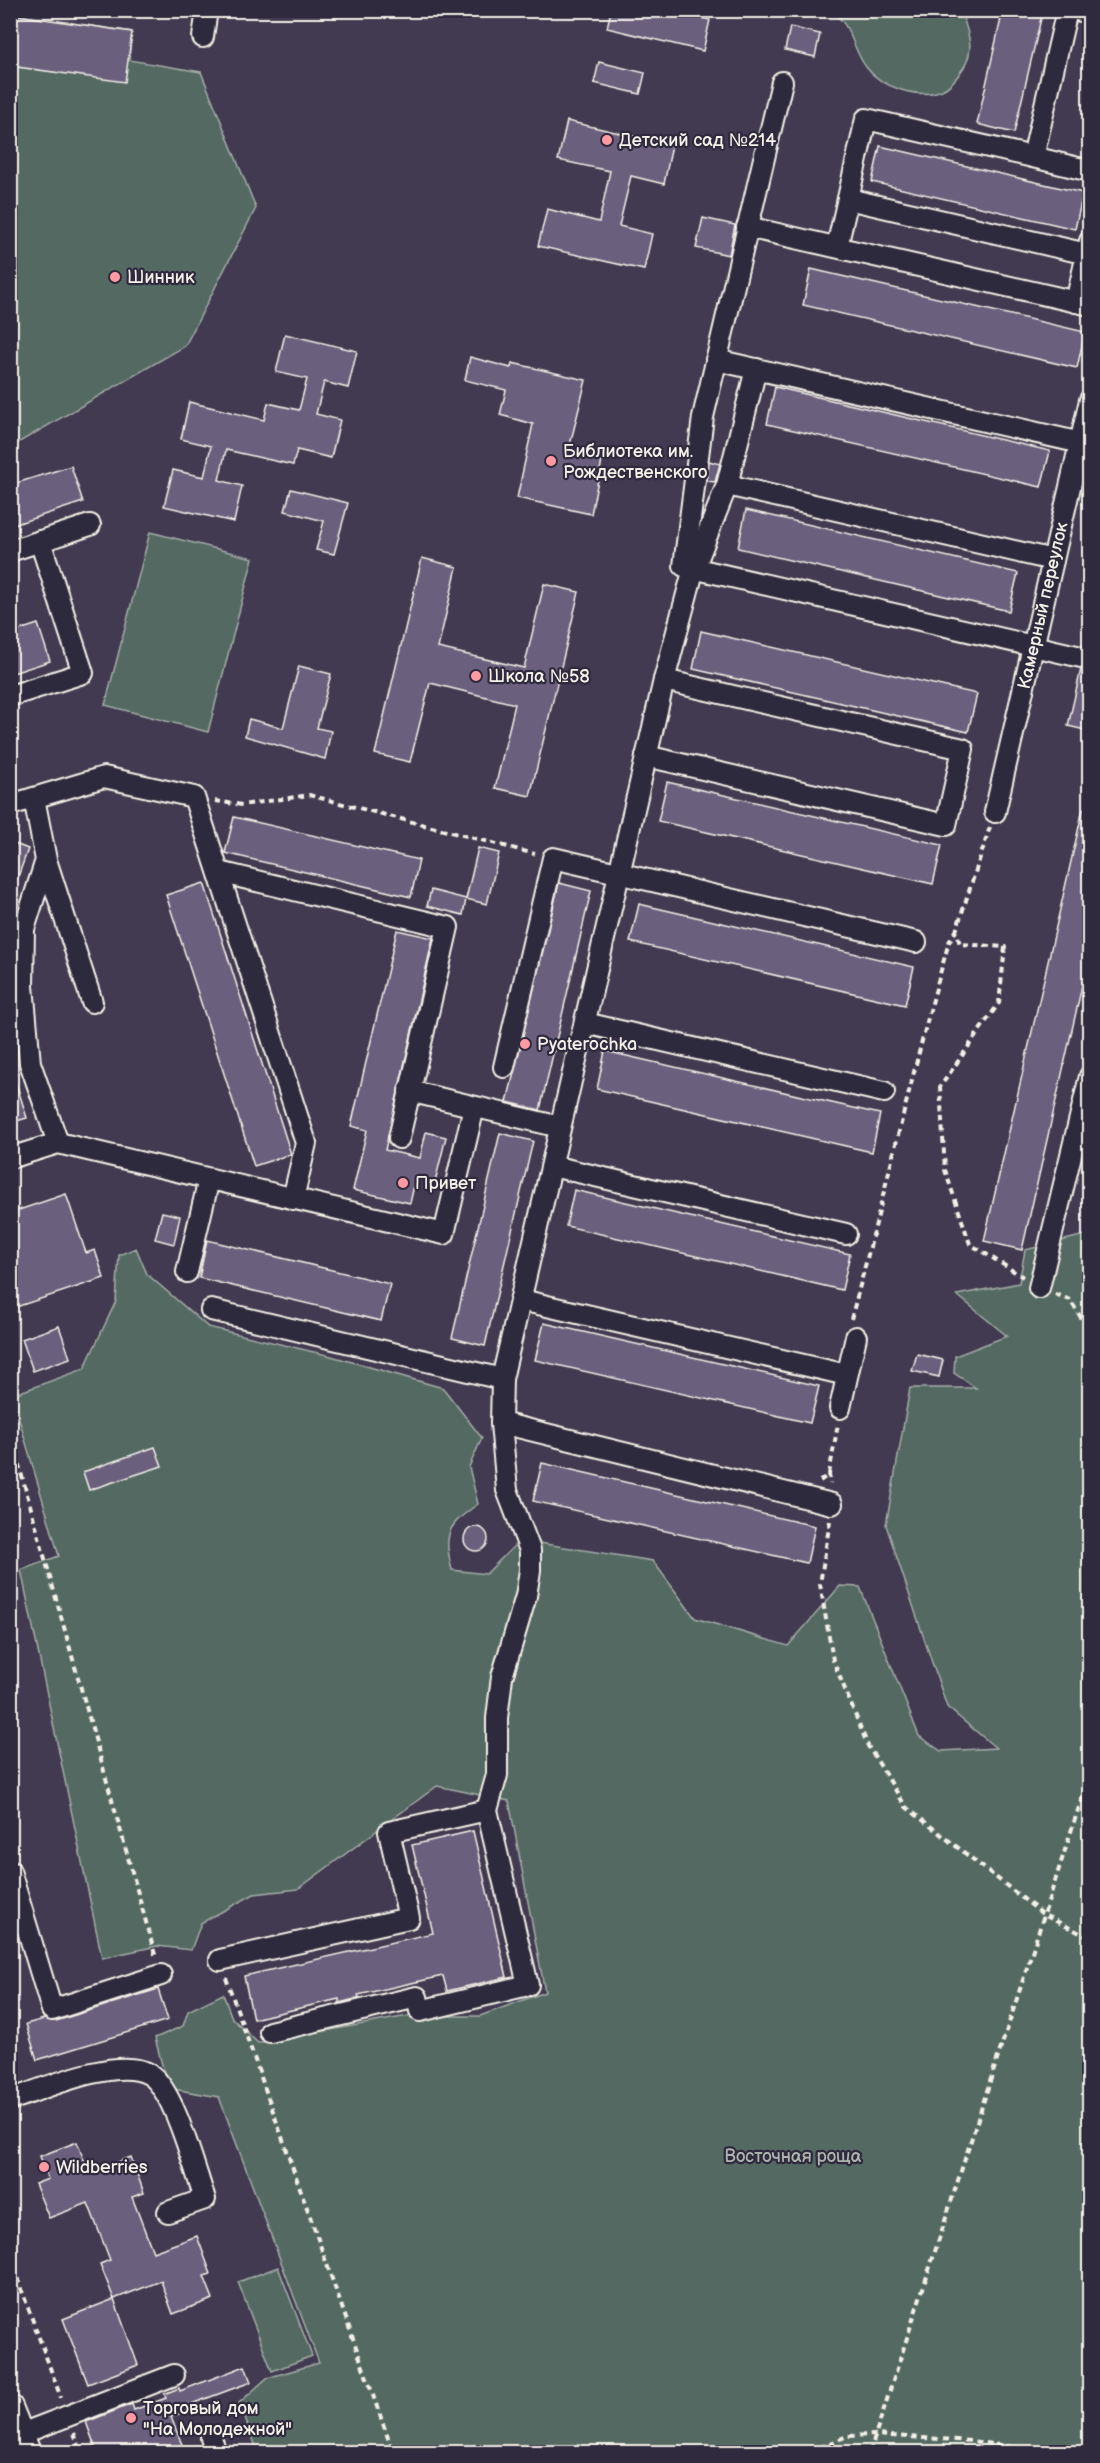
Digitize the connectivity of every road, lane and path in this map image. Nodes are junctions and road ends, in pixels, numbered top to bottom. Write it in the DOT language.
graph roads {
  1 [pos="207,10"];
  2 [pos="1067,10"];
  3 [pos="1077,10"];
  4 [pos="1089,13"];
  5 [pos="202,37"];
  6 [pos="782,82"];
  7 [pos="1033,158"];
  8 [pos="1089,171"];
  9 [pos="848,199"];
  10 [pos="747,227"];
  11 [pos="837,247"];
  12 [pos="1088,248"];
  13 [pos="1083,304"];
  14 [pos="716,360"];
  15 [pos="756,369"];
  16 [pos="1089,400"];
  17 [pos="1084,444"];
  18 [pos="727,485"];
  19 [pos="90,525"];
  20 [pos="40,541"];
  21 [pos="10,551"];
  22 [pos="1053,560"];
  23 [pos="689,567"];
  24 [pos="1033,646"];
  25 [pos="1089,659"];
  26 [pos="664,680"];
  27 [pos="10,696"];
  28 [pos="646,756"];
  29 [pos="194,797"];
  30 [pos="34,798"];
  31 [pos="10,805"];
  32 [pos="995,812"];
  33 [pos="553,858"];
  34 [pos="46,860"];
  35 [pos="219,872"];
  36 [pos="619,874"];
  37 [pos="957,931"];
  38 [pos="916,942"];
  39 [pos="92,1002"];
  40 [pos="585,1023"];
  41 [pos="504,1067"];
  42 [pos="1089,1076"];
  43 [pos="410,1092"];
  44 [pos="884,1092"];
  45 [pos="474,1107"];
  46 [pos="560,1127"];
  47 [pos="1082,1136"];
  48 [pos="399,1138"];
  49 [pos="58,1143"];
  50 [pos="10,1158"];
  51 [pos="552,1166"];
  52 [pos="209,1179"];
  53 [pos="293,1199"];
  54 [pos="846,1234"];
  55 [pos="187,1272"];
  56 [pos="1039,1288"];
  57 [pos="521,1300"];
  58 [pos="211,1310"];
  59 [pos="1089,1332"];
  60 [pos="856,1337"];
  61 [pos="847,1375"];
  62 [pos="502,1379"];
  63 [pos="840,1408"];
  64 [pos="501,1424"];
  65 [pos="10,1433"];
  66 [pos="829,1474"];
  67 [pos="832,1504"];
  68 [pos="1089,1773"];
  69 [pos="487,1810"];
  70 [pos="10,1871"];
  71 [pos="1044,1915"];
  72 [pos="1089,1938"];
  73 [pos="220,1960"];
  74 [pos="161,1975"];
  75 [pos="270,2032"];
  76 [pos="10,2100"];
  77 [pos="168,2212"];
  78 [pos="10,2258"];
  79 [pos="174,2375"];
  80 [pos="1089,2396"];
  81 [pos="10,2407"];
  82 [pos="68,2416"];
  83 [pos="876,2435"];
  84 [pos="25,2443"];
  85 [pos="81,2452"];
  86 [pos="393,2452"];
  87 [pos="810,2452"];
  88 [pos="870,2452"];
  89 [pos="1048,2452"];
  90 [pos="1084,2452"];
  1 -- 5 [label="street"];
  2 -- 7 [label="street"];
  3 -- 4 [label="street"];
  6 -- 10 [label="street"];
  7 -- 8 [label="street"];
  7 -- 9 [label="street"];
  9 -- 11 [label="street"];
  9 -- 12 [label="street"];
  10 -- 11 [label="street"];
  10 -- 14 [label="street"];
  11 -- 13 [label="street"];
  12 -- 13 [label="street"];
  14 -- 15 [label="street"];
  14 -- 23 [label="street"];
  15 -- 17 [label="street"];
  15 -- 18 [label="street"];
  16 -- 17 [label="street, Камерный переулок"];
  17 -- 22 [label="street, Камерный переулок"];
  18 -- 22 [label="street"];
  18 -- 23 [label="street"];
  19 -- 20 [label="street"];
  20 -- 21 [label="street"];
  20 -- 27 [label="street"];
  22 -- 24 [label="street, Камерный переулок"];
  23 -- 24 [label="street"];
  23 -- 26 [label="street"];
  24 -- 25 [label="street"];
  24 -- 32 [label="street, Камерный переулок"];
  26 -- 28 [label="street"];
  26 -- 28 [label="street"];
  28 -- 36 [label="street"];
  29 -- 30 [label="street"];
  29 -- 33 [label="path"];
  29 -- 35 [label="street"];
  30 -- 31 [label="street"];
  30 -- 34 [label="street"];
  32 -- 37 [label="path"];
  33 -- 36 [label="street"];
  33 -- 41 [label="street"];
  34 -- 39 [label="street"];
  34 -- 49 [label="street"];
  35 -- 43 [label="street"];
  35 -- 53 [label="street"];
  36 -- 38 [label="street"];
  36 -- 40 [label="street"];
  37 -- 56 [label="path"];
  37 -- 60 [label="path"];
  40 -- 44 [label="street"];
  40 -- 46 [label="street"];
  42 -- 47 [label="street"];
  43 -- 45 [label="street"];
  43 -- 48 [label="street"];
  45 -- 46 [label="street"];
  45 -- 53 [label="street"];
  46 -- 51 [label="street"];
  47 -- 56 [label="street"];
  49 -- 50 [label="street"];
  49 -- 52 [label="street"];
  51 -- 54 [label="street"];
  51 -- 57 [label="street"];
  52 -- 53 [label="street"];
  52 -- 55 [label="street"];
  56 -- 59 [label="path"];
  57 -- 61 [label="street"];
  57 -- 62 [label="street"];
  58 -- 62 [label="street"];
  60 -- 61 [label="street"];
  61 -- 63 [label="street"];
  62 -- 64 [label="street"];
  63 -- 66 [label="path"];
  64 -- 67 [label="street"];
  64 -- 69 [label="street"];
  65 -- 74 [label="path"];
  67 -- 71 [label="path"];
  68 -- 71 [label="path"];
  69 -- 73 [label="street"];
  69 -- 75 [label="street"];
  70 -- 74 [label="street"];
  71 -- 72 [label="path"];
  71 -- 83 [label="path"];
  73 -- 86 [label="path"];
  76 -- 77 [label="street"];
  78 -- 82 [label="path"];
  79 -- 82 [label="street"];
  80 -- 90 [label="path"];
  81 -- 84 [label="main road"];
  82 -- 84 [label="street"];
  82 -- 85 [label="path"];
  83 -- 87 [label="path"];
  83 -- 88 [label="path"];
  83 -- 89 [label="path"];
}
